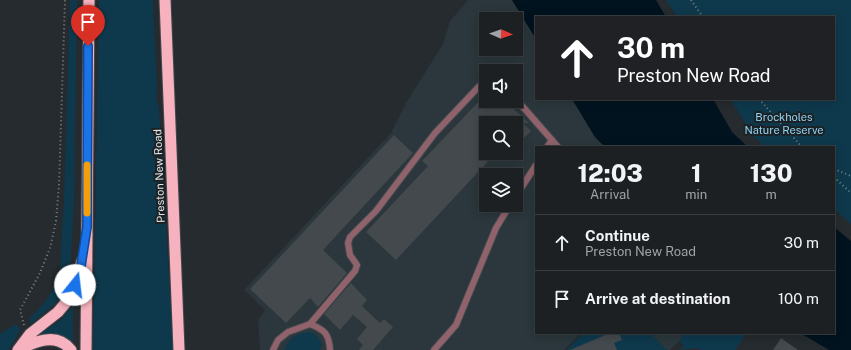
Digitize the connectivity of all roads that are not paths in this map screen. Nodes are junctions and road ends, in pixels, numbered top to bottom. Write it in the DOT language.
graph roads {
  1 [pos="89,0"];
  2 [pos="165,0"];
  3 [pos="479,86"];
  4 [pos="523,107"];
  5 [pos="552,140"];
  6 [pos="548,146"];
  7 [pos="557,146"];
  8 [pos="535,167"];
  9 [pos="523,185"];
  10 [pos="506,212"];
  11 [pos="87,227"];
  12 [pos="310,324"];
  13 [pos="18,350"];
  14 [pos="71,350"];
  15 [pos="86,350"];
  16 [pos="180,350"];
  17 [pos="273,350"];
  18 [pos="330,350"];
  19 [pos="434,350"];
  1 -- 11 [label="highway"];
  2 -- 16 [label="highway, Preston New Road"];
  3 -- 12 [label="lane"];
  4 -- 5 [label="lane"];
  5 -- 6 [label="lane"];
  5 -- 7 [label="lane"];
  8 -- 9 [label="lane"];
  10 -- 19 [label="lane"];
  11 -- 13 [label="highway"];
  11 -- 15 [label="highway"];
  12 -- 17 [label="lane"];
  12 -- 18 [label="lane"];
  13 -- 14 [label="highway"];
}
